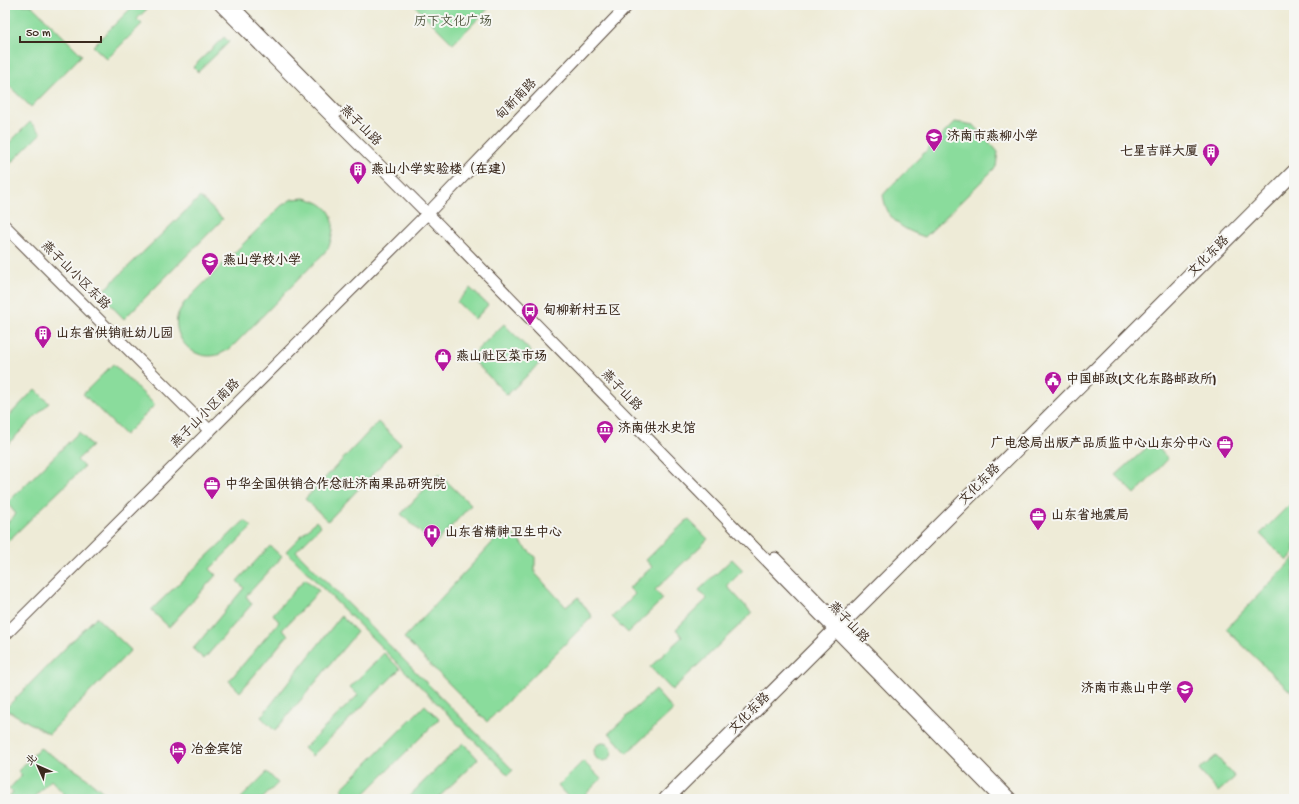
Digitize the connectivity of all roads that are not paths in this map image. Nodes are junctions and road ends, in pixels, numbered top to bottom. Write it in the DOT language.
graph roads {
  1 [pos="220,5"];
  2 [pos="232,5"];
  3 [pos="628,5"];
  4 [pos="1294,172"];
  5 [pos="430,211"];
  6 [pos="5,226"];
  7 [pos="210,431"];
  8 [pos="838,627"];
  9 [pos="5,635"];
  10 [pos="666,799"];
  11 [pos="1000,799"];
  12 [pos="1010,799"];
  1 -- 5 [label="street, 燕子山路"];
  2 -- 5 [label="street, 燕子山路"];
  3 -- 5 [label="street, 甸新南路"];
  4 -- 8 [label="main road, 文化东路"];
  5 -- 7 [label="street, 燕子山小区南路"];
  5 -- 8 [label="street, 燕子山路"];
  6 -- 7 [label="street, 燕子山小区东路"];
  7 -- 9 [label="street, 燕子山小区南路"];
  8 -- 10 [label="main road, 文化东路"];
  8 -- 11 [label="street, 燕子山路"];
  8 -- 12 [label="street, 燕子山路"];
}
